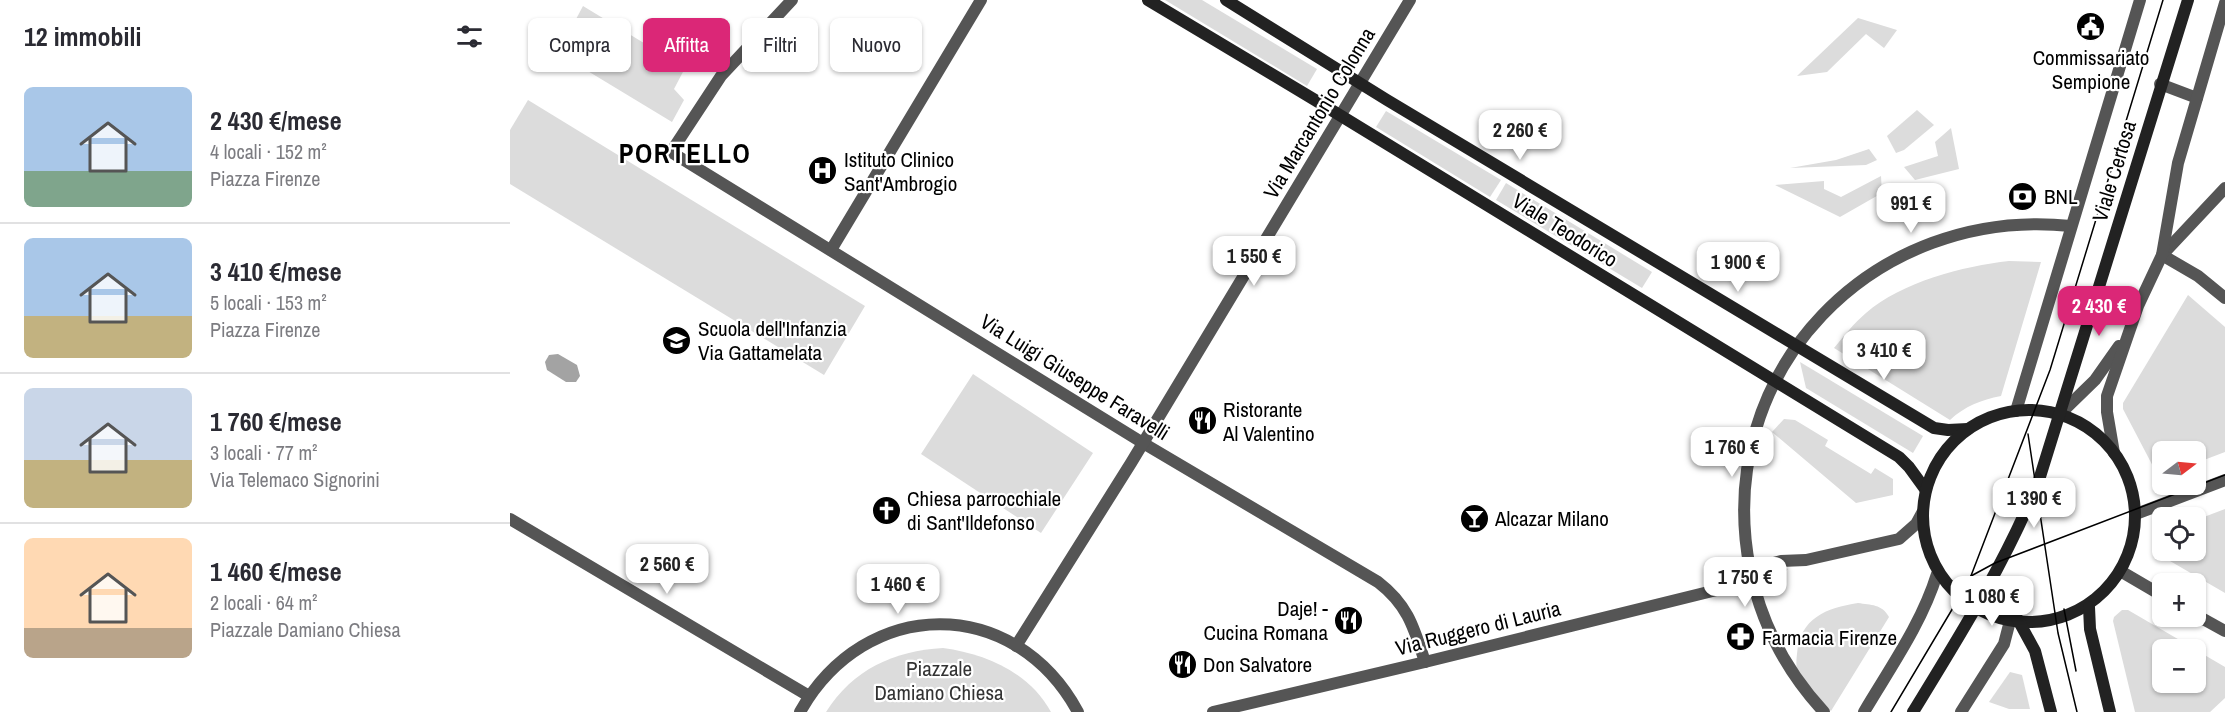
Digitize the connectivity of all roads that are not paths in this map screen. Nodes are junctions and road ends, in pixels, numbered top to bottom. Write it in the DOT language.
graph roads {
  1 [pos="792,0"];
  2 [pos="981,0"];
  3 [pos="1148,0"];
  4 [pos="1226,0"];
  5 [pos="1410,0"];
  6 [pos="2140,0"];
  7 [pos="2188,0"];
  8 [pos="2225,3"];
  9 [pos="1360,83"];
  10 [pos="2160,84"];
  11 [pos="2197,98"];
  12 [pos="1340,115"];
  13 [pos="2225,188"];
  14 [pos="2071,226"];
  15 [pos="831,250"];
  16 [pos="2162,255"];
  17 [pos="2225,298"];
  18 [pos="2128,333"];
  19 [pos="1796,347"];
  20 [pos="1775,382"];
  21 [pos="2016,411"];
  22 [pos="2059,414"];
  23 [pos="1968,429"];
  24 [pos="1143,442"];
  25 [pos="2114,453"];
  26 [pos="2225,480"];
  27 [pos="1925,489"];
  28 [pos="1922,513"];
  29 [pos="2136,514"];
  30 [pos="510,519"];
  31 [pos="2122,572"];
  32 [pos="1938,574"];
  33 [pos="1752,581"];
  34 [pos="2152,590"];
  35 [pos="1977,605"];
  36 [pos="2089,607"];
  37 [pos="2014,618"];
  38 [pos="2206,621"];
  39 [pos="2225,631"];
  40 [pos="1016,646"];
  41 [pos="1425,662"];
  42 [pos="808,696"];
  43 [pos="800,712"];
  44 [pos="1077,712"];
  45 [pos="1213,712"];
  46 [pos="1824,712"];
  47 [pos="1864,712"];
  48 [pos="1913,712"];
  49 [pos="1961,712"];
  50 [pos="2051,712"];
  51 [pos="2110,712"];
  1 -- 15 [label="street, Via Luigi Giuseppe Faravelli"];
  2 -- 15 [label="street"];
  3 -- 12 [label="street, Viale Teodorico"];
  4 -- 9 [label="street, Viale Teodorico"];
  5 -- 9 [label="street, Via Marcantonio Colonna"];
  6 -- 14 [label="street, Viale Certosa"];
  7 -- 10 [label="street, Viale Certosa"];
  8 -- 11 [label="street"];
  9 -- 12 [label="street, Via Marcantonio Colonna"];
  9 -- 19 [label="street, Viale Teodorico"];
  10 -- 11 [label="street"];
  10 -- 22 [label="street, Viale Certosa"];
  11 -- 16 [label="street"];
  12 -- 20 [label="street, Viale Teodorico"];
  12 -- 24 [label="street, Via Marcantonio Colonna"];
  13 -- 16 [label="street"];
  14 -- 19 [label="street"];
  14 -- 21 [label="street, Viale Certosa"];
  15 -- 24 [label="street, Via Luigi Giuseppe Faravelli"];
  16 -- 17 [label="street"];
  16 -- 18 [label="street"];
  18 -- 22 [label="street"];
  18 -- 25 [label="street"];
  19 -- 20 [label="street"];
  19 -- 23 [label="street, Viale Teodorico"];
  20 -- 27 [label="street, Viale Teodorico"];
  20 -- 33 [label="street"];
  21 -- 22 [label="street"];
  21 -- 23 [label="street"];
  22 -- 25 [label="street"];
  22 -- 35 [label="street, Viale Certosa"];
  23 -- 27 [label="street"];
  24 -- 40 [label="street, Via Marcantonio Colonna"];
  24 -- 41 [label="street, Via Luigi Giuseppe Faravelli"];
  25 -- 29 [label="street"];
  26 -- 29 [label="street"];
  27 -- 28 [label="street"];
  28 -- 32 [label="street"];
  28 -- 33 [label="street"];
  29 -- 31 [label="street"];
  30 -- 42 [label="street"];
  31 -- 34 [label="street"];
  31 -- 36 [label="street"];
  32 -- 35 [label="street"];
  32 -- 47 [label="street"];
  33 -- 41 [label="street, Via Ruggero di Lauria"];
  33 -- 46 [label="street"];
  35 -- 37 [label="street"];
  35 -- 48 [label="street, Viale Certosa"];
  36 -- 37 [label="street"];
  36 -- 51 [label="street"];
  37 -- 49 [label="street"];
  37 -- 50 [label="street"];
  38 -- 39 [label="street"];
  40 -- 42 [label="street"];
  40 -- 44 [label="street"];
  41 -- 45 [label="street, Via Ruggero di Lauria"];
  42 -- 43 [label="street"];
}
